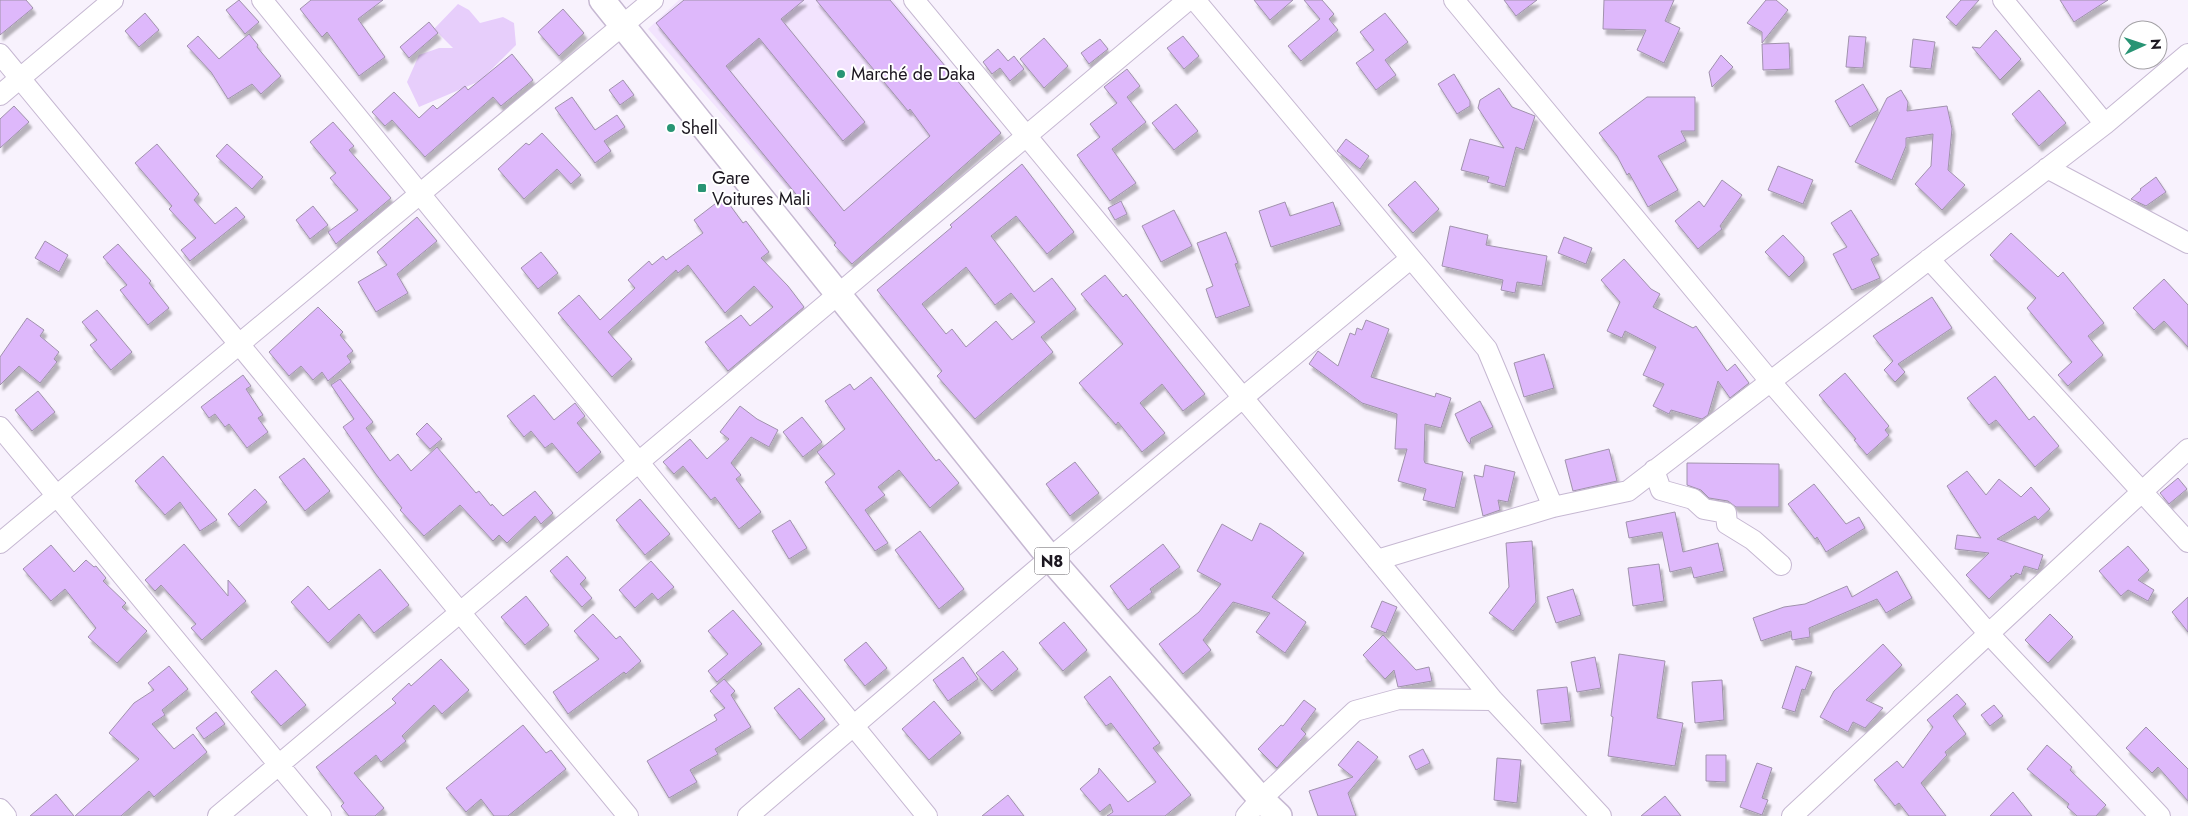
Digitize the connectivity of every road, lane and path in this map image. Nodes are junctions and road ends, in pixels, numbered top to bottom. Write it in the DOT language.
graph roads {
  1 [pos="114,0"];
  2 [pos="262,0"];
  3 [pos="602,0"];
  4 [pos="652,0"];
  5 [pos="914,0"];
  6 [pos="1188,0"];
  7 [pos="1194,0"];
  8 [pos="1454,0"];
  9 [pos="2003,0"];
  10 [pos="622,26"];
  11 [pos="0,54"];
  12 [pos="2188,54"];
  13 [pos="20,78"];
  14 [pos="0,95"];
  15 [pos="2105,124"];
  16 [pos="1026,135"];
  17 [pos="2047,168"];
  18 [pos="420,194"];
  19 [pos="2188,243"];
  20 [pos="1410,259"];
  21 [pos="1929,259"];
  22 [pos="838,296"];
  23 [pos="239,344"];
  24 [pos="1770,381"];
  25 [pos="1243,398"];
  26 [pos="0,427"];
  27 [pos="2188,449"];
  28 [pos="637,462"];
  29 [pos="1654,470"];
  30 [pos="2142,492"];
  31 [pos="57,496"];
  32 [pos="1553,507"];
  33 [pos="2188,542"];
  34 [pos="0,543"];
  35 [pos="1050,558"];
  36 [pos="1376,560"];
  37 [pos="1781,564"];
  38 [pos="459,612"];
  39 [pos="1990,634"];
  40 [pos="1493,700"];
  41 [pos="853,727"];
  42 [pos="279,764"];
  43 [pos="1253,807"];
  44 [pos="0,809"];
  45 [pos="6,816"];
  46 [pos="218,816"];
  47 [pos="322,816"];
  48 [pos="628,816"];
  49 [pos="748,816"];
  50 [pos="927,816"];
  51 [pos="1279,816"];
  52 [pos="1601,816"];
  53 [pos="1792,816"];
  54 [pos="2160,816"];
  1 -- 13 [label="street"];
  2 -- 18 [label="street"];
  3 -- 10 [label="main road, N8"];
  4 -- 10 [label="street"];
  5 -- 16 [label="street"];
  6 -- 16 [label="street"];
  7 -- 20 [label="street"];
  8 -- 24 [label="street"];
  9 -- 15 [label="street"];
  10 -- 18 [label="street"];
  10 -- 22 [label="main road, N8"];
  11 -- 13 [label="street"];
  12 -- 15 [label="street"];
  13 -- 14 [label="street"];
  13 -- 23 [label="street"];
  15 -- 17 [label="street"];
  16 -- 22 [label="street"];
  16 -- 25 [label="street"];
  17 -- 19 [label="street"];
  17 -- 21 [label="street"];
  18 -- 23 [label="street"];
  18 -- 28 [label="street"];
  20 -- 25 [label="street"];
  20 -- 32 [label="street"];
  21 -- 24 [label="street"];
  21 -- 30 [label="street"];
  22 -- 28 [label="street"];
  22 -- 35 [label="main road, N8"];
  23 -- 31 [label="street"];
  23 -- 38 [label="street"];
  24 -- 29 [label="street"];
  24 -- 39 [label="street"];
  25 -- 35 [label="street"];
  25 -- 36 [label="street"];
  26 -- 31 [label="street"];
  27 -- 30 [label="street"];
  28 -- 38 [label="street"];
  28 -- 41 [label="street"];
  29 -- 32 [label="street"];
  29 -- 37 [label="street"];
  30 -- 33 [label="street"];
  30 -- 39 [label="street"];
  31 -- 34 [label="street"];
  31 -- 42 [label="street"];
  32 -- 36 [label="street"];
  35 -- 41 [label="street"];
  35 -- 43 [label="main road, N8"];
  36 -- 40 [label="street"];
  38 -- 42 [label="street"];
  38 -- 48 [label="street"];
  39 -- 53 [label="street"];
  39 -- 54 [label="street"];
  40 -- 43 [label="street"];
  40 -- 52 [label="street"];
  41 -- 49 [label="street"];
  41 -- 50 [label="street"];
  42 -- 46 [label="street"];
  42 -- 47 [label="street"];
  43 -- 51 [label="main road, N8"];
  44 -- 45 [label="street"];
}
